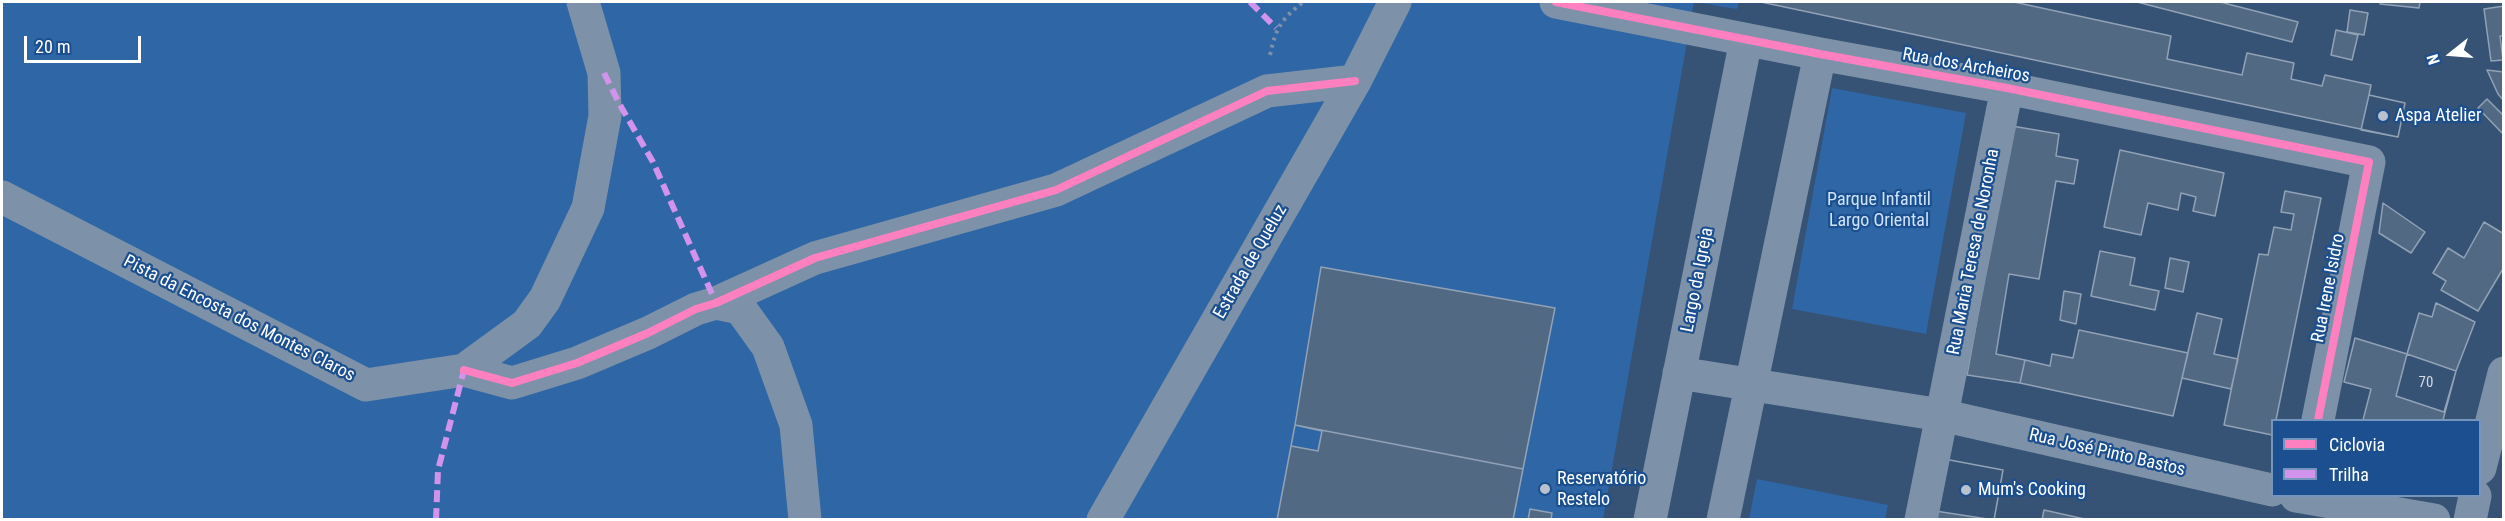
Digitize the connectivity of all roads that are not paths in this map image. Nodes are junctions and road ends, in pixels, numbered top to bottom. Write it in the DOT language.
graph roads {
  1 [pos="583,2"];
  2 [pos="1395,2"];
  3 [pos="1556,2"];
  4 [pos="1746,40"];
  5 [pos="1820,54"];
  6 [pos="1355,81"];
  7 [pos="2007,88"];
  8 [pos="2369,162"];
  9 [pos="2,197"];
  10 [pos="716,303"];
  11 [pos="464,370"];
  12 [pos="1679,373"];
  13 [pos="2504,373"];
  14 [pos="1751,384"];
  15 [pos="1941,415"];
  16 [pos="2318,419"];
  17 [pos="2485,477"];
  18 [pos="2271,494"];
  19 [pos="2478,497"];
  20 [pos="2294,500"];
  21 [pos="805,519"];
  22 [pos="1103,519"];
  23 [pos="1650,519"];
  24 [pos="1723,519"];
  25 [pos="1921,519"];
  26 [pos="2434,519"];
  27 [pos="2470,519"];
  1 -- 11 [label="street, Pista da Encosta dos Montes Claros"];
  2 -- 6 [label="street, Estrada de Queluz"];
  3 -- 4 [label="street, Rua dos Archeiros"];
  4 -- 5 [label="street, Rua dos Archeiros"];
  4 -- 12 [label="street, Largo da Igreja"];
  5 -- 7 [label="street, Rua dos Archeiros"];
  5 -- 14 [label="street"];
  6 -- 10 [label="street"];
  6 -- 22 [label="street, Estrada de Queluz"];
  7 -- 8 [label="street, Rua dos Archeiros"];
  7 -- 15 [label="street, Rua Maria Teresa de Noronha"];
  8 -- 16 [label="street, Rua Irene Isidro"];
  9 -- 11 [label="street, Pista da Encosta dos Montes Claros"];
  10 -- 11 [label="street"];
  10 -- 21 [label="street"];
  12 -- 14 [label="street, Rua José Pinto Bastos"];
  12 -- 23 [label="street, Largo da Igreja"];
  13 -- 17 [label="street"];
  14 -- 15 [label="street, Rua José Pinto Bastos"];
  14 -- 24 [label="street"];
  15 -- 18 [label="street, Rua José Pinto Bastos"];
  15 -- 25 [label="street, Rua Maria Teresa de Noronha"];
  19 -- 27 [label="street"];
  20 -- 26 [label="street, Rua José Pinto Bastos"];
}
